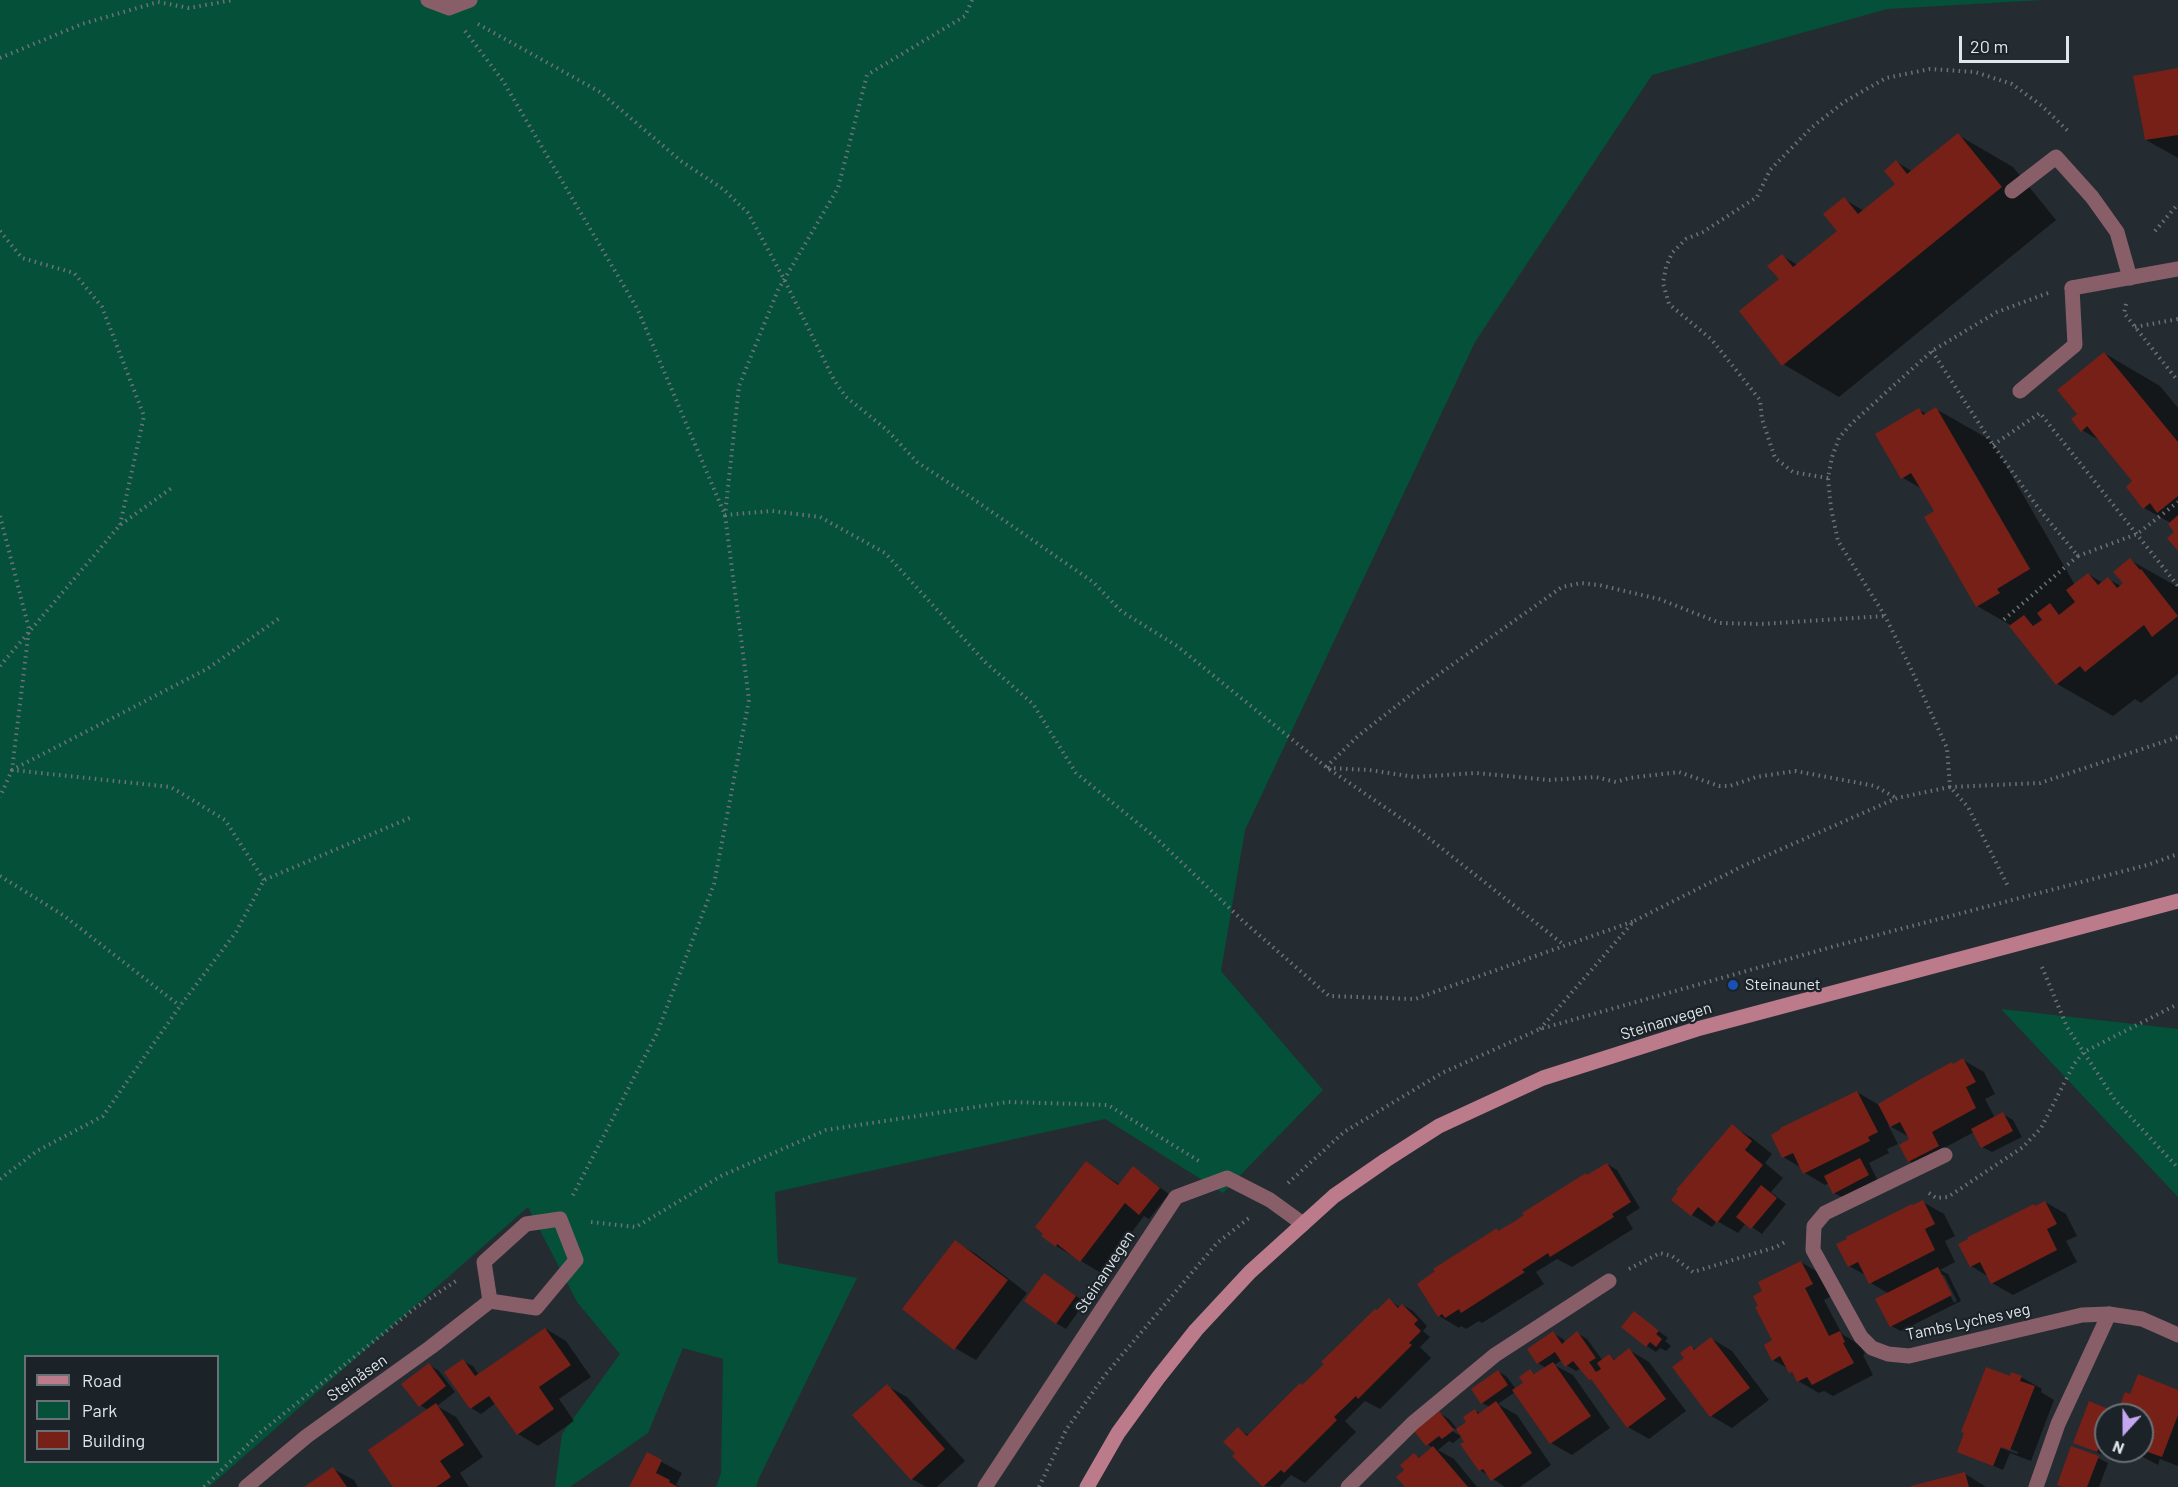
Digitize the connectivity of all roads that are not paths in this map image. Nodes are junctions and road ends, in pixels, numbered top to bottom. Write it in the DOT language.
graph roads {
  1 [pos="428,0"];
  2 [pos="470,0"];
  3 [pos="2012,191"];
  4 [pos="2178,269"];
  5 [pos="2130,278"];
  6 [pos="2020,391"];
  7 [pos="2178,901"];
  8 [pos="1945,1155"];
  9 [pos="1303,1224"];
  10 [pos="1609,1281"];
  11 [pos="490,1301"];
  12 [pos="2109,1314"];
  13 [pos="2178,1335"];
  14 [pos="246,1487"];
  15 [pos="985,1487"];
  16 [pos="1087,1487"];
  17 [pos="1348,1487"];
  18 [pos="2036,1487"];
  1 -- 2 [label="street"];
  3 -- 5 [label="street"];
  4 -- 5 [label="street"];
  5 -- 6 [label="street"];
  7 -- 9 [label="main road, Steinanvegen"];
  8 -- 12 [label="street, Tambs Lyches veg"];
  9 -- 15 [label="street, Steinanvegen"];
  9 -- 16 [label="main road, Steinanvegen"];
  10 -- 17 [label="street"];
  11 -- 11 [label="street"];
  11 -- 14 [label="street, Steinåsen"];
  12 -- 13 [label="street, Tambs Lyches veg"];
  12 -- 18 [label="street"];
}
